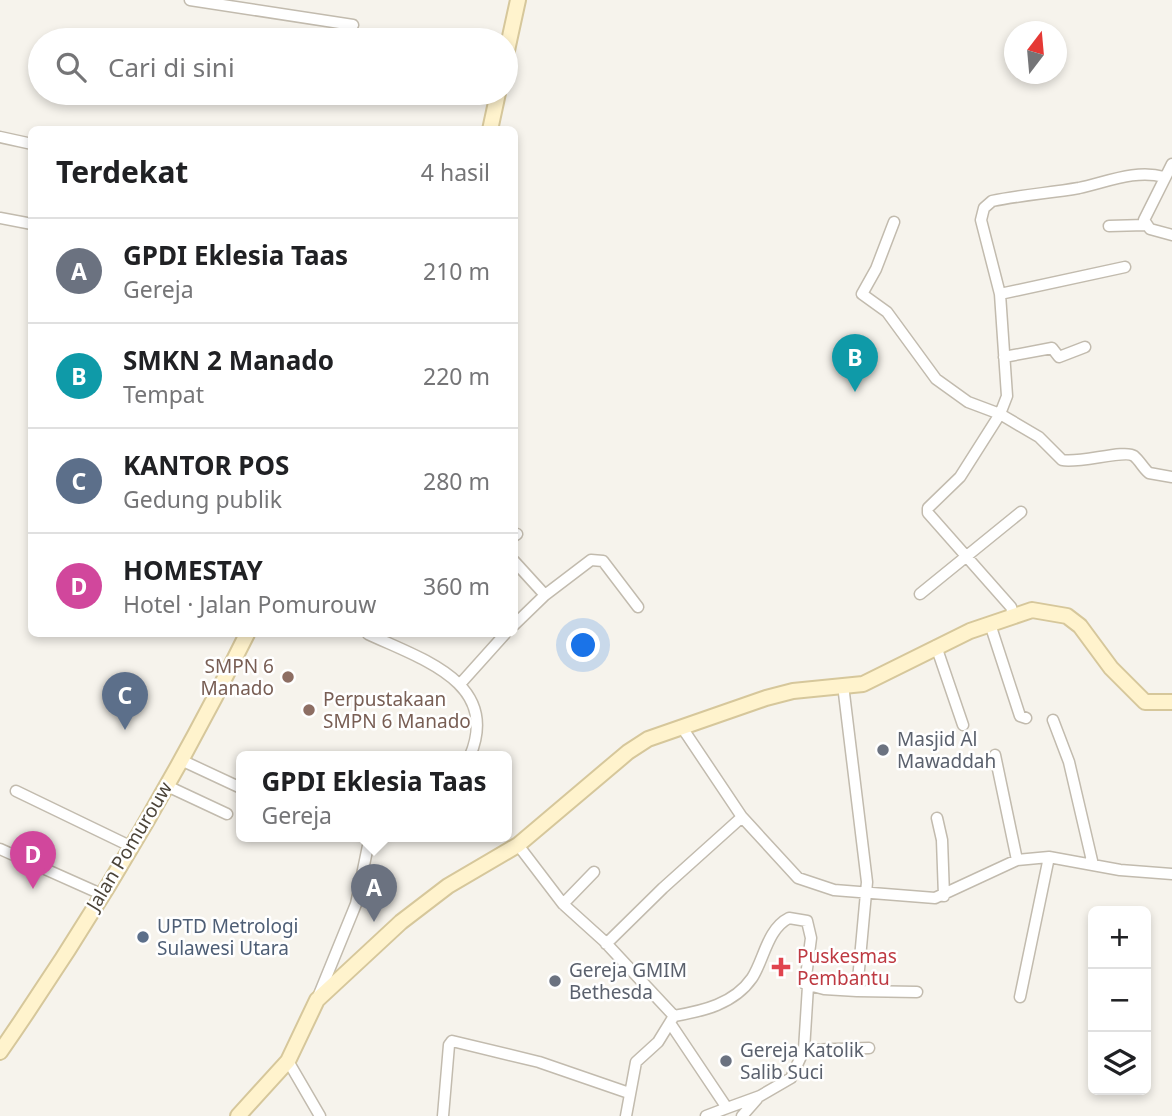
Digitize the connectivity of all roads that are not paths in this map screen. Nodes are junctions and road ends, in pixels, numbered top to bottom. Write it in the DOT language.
graph roads {
  1 [pos="190,0"];
  2 [pos="518,0"];
  3 [pos="204,2"];
  4 [pos="353,24"];
  5 [pos="512,28"];
  6 [pos="495,105"];
  7 [pos="491,126"];
  8 [pos="0,136"];
  9 [pos="28,143"];
  10 [pos="1172,164"];
  11 [pos="1164,177"];
  12 [pos="0,218"];
  13 [pos="894,222"];
  14 [pos="28,223"];
  15 [pos="1145,225"];
  16 [pos="1109,226"];
  17 [pos="1172,235"];
  18 [pos="1125,267"];
  19 [pos="1000,294"];
  20 [pos="1085,347"];
  21 [pos="1004,357"];
  22 [pos="1000,414"];
  23 [pos="1172,477"];
  24 [pos="1021,512"];
  25 [pos="968,558"];
  26 [pos="518,565"];
  27 [pos="920,594"];
  28 [pos="545,595"];
  29 [pos="638,607"];
  30 [pos="1013,615"];
  31 [pos="518,621"];
  32 [pos="990,624"];
  33 [pos="245,637"];
  34 [pos="375,637"];
  35 [pos="502,637"];
  36 [pos="936,646"];
  37 [pos="461,683"];
  38 [pos="843,685"];
  39 [pos="1172,702"];
  40 [pos="1026,718"];
  41 [pos="1053,720"];
  42 [pos="963,725"];
  43 [pos="681,726"];
  44 [pos="472,751"];
  45 [pos="995,755"];
  46 [pos="181,760"];
  47 [pos="166,785"];
  48 [pos="236,786"];
  49 [pos="16,791"];
  50 [pos="739,813"];
  51 [pos="227,814"];
  52 [pos="937,818"];
  53 [pos="369,842"];
  54 [pos="518,845"];
  55 [pos="130,846"];
  56 [pos="0,849"];
  57 [pos="1049,857"];
  58 [pos="1017,860"];
  59 [pos="1093,865"];
  60 [pos="594,872"];
  61 [pos="1172,874"];
  62 [pos="101,894"];
  63 [pos="865,894"];
  64 [pos="944,896"];
  65 [pos="563,904"];
  66 [pos="603,941"];
  67 [pos="808,986"];
  68 [pos="857,991"];
  69 [pos="917,992"];
  70 [pos="1020,997"];
  71 [pos="317,1000"];
  72 [pos="672,1020"];
  73 [pos="869,1048"];
  74 [pos="803,1050"];
  75 [pos="0,1052"];
  76 [pos="288,1061"];
  77 [pos="629,1093"];
  78 [pos="760,1096"];
  79 [pos="727,1108"];
  80 [pos="238,1116"];
  81 [pos="320,1116"];
  82 [pos="443,1116"];
  83 [pos="626,1116"];
  84 [pos="706,1116"];
  85 [pos="743,1116"];
  1 -- 3 [label="street"];
  2 -- 5 [label="street"];
  3 -- 4 [label="street"];
  6 -- 7 [label="street"];
  8 -- 9 [label="street"];
  10 -- 11 [label="street"];
  11 -- 15 [label="street"];
  11 -- 19 [label="street"];
  12 -- 14 [label="street"];
  13 -- 22 [label="street"];
  15 -- 16 [label="street"];
  15 -- 17 [label="street"];
  18 -- 19 [label="street"];
  19 -- 21 [label="street"];
  20 -- 21 [label="street"];
  21 -- 22 [label="street"];
  22 -- 23 [label="street"];
  22 -- 25 [label="street"];
  24 -- 25 [label="street"];
  25 -- 27 [label="street"];
  25 -- 30 [label="street"];
  26 -- 28 [label="street"];
  28 -- 29 [label="street"];
  28 -- 31 [label="street"];
  30 -- 32 [label="street"];
  30 -- 39 [label="street"];
  32 -- 36 [label="street"];
  32 -- 40 [label="street"];
  33 -- 46 [label="street, Jalan Pomurouw"];
  34 -- 37 [label="street"];
  35 -- 37 [label="street"];
  36 -- 38 [label="street"];
  36 -- 42 [label="street"];
  37 -- 44 [label="street"];
  38 -- 43 [label="street"];
  38 -- 63 [label="street"];
  41 -- 59 [label="street"];
  43 -- 50 [label="street"];
  43 -- 54 [label="street"];
  45 -- 58 [label="street"];
  46 -- 47 [label="street, Jalan Pomurouw"];
  46 -- 48 [label="street"];
  47 -- 51 [label="street"];
  47 -- 55 [label="street, Jalan Pomurouw"];
  49 -- 55 [label="street"];
  50 -- 63 [label="street"];
  50 -- 66 [label="street"];
  52 -- 64 [label="street"];
  53 -- 71 [label="street"];
  54 -- 65 [label="street"];
  54 -- 71 [label="street"];
  55 -- 62 [label="street, Jalan Pomurouw"];
  56 -- 62 [label="street"];
  57 -- 58 [label="street"];
  57 -- 59 [label="street"];
  57 -- 70 [label="street"];
  58 -- 64 [label="street"];
  59 -- 61 [label="street"];
  60 -- 65 [label="street"];
  62 -- 75 [label="street, Jalan Pomurouw"];
  63 -- 64 [label="street"];
  63 -- 68 [label="street"];
  65 -- 66 [label="street"];
  66 -- 72 [label="street"];
  67 -- 68 [label="street"];
  67 -- 72 [label="street"];
  67 -- 74 [label="street"];
  68 -- 69 [label="street"];
  71 -- 76 [label="street"];
  72 -- 77 [label="street"];
  72 -- 79 [label="street"];
  73 -- 74 [label="street"];
  74 -- 78 [label="street"];
  76 -- 80 [label="street"];
  76 -- 81 [label="street"];
  77 -- 82 [label="street"];
  77 -- 83 [label="street"];
  78 -- 79 [label="street"];
  78 -- 85 [label="street"];
  79 -- 84 [label="street"];
}
